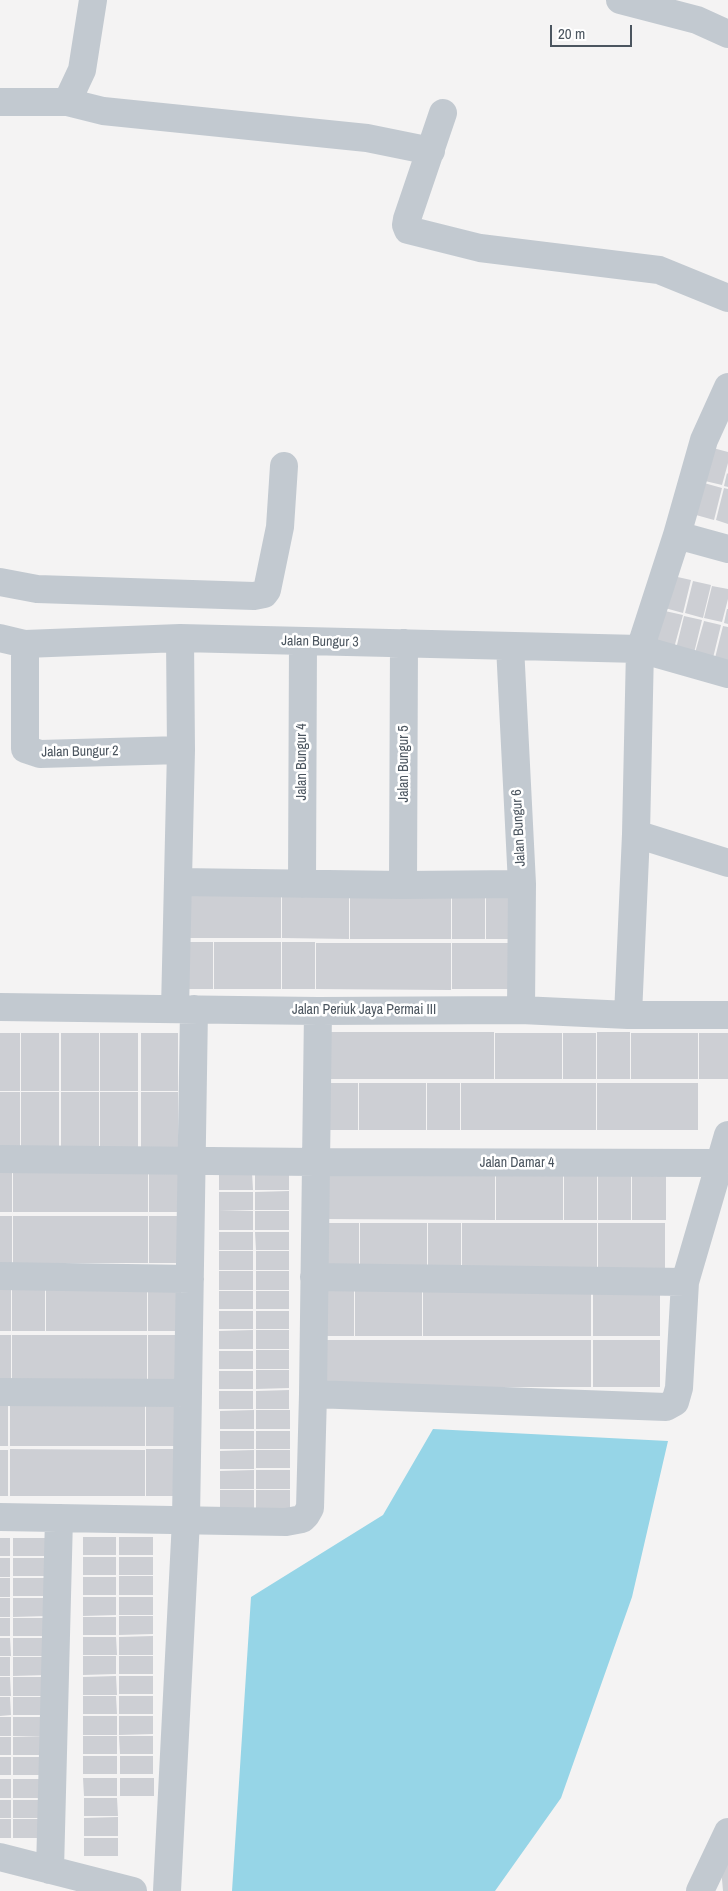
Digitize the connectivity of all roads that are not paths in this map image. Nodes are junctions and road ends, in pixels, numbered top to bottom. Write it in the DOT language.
graph roads {
  1 [pos="93,0"];
  2 [pos="620,0"];
  3 [pos="728,34"];
  4 [pos="0,102"];
  5 [pos="67,102"];
  6 [pos="443,114"];
  7 [pos="431,151"];
  8 [pos="728,298"];
  9 [pos="728,387"];
  10 [pos="719,430"];
  11 [pos="284,466"];
  12 [pos="677,535"];
  13 [pos="728,549"];
  14 [pos="0,582"];
  15 [pos="180,638"];
  16 [pos="12,641"];
  17 [pos="303,641"];
  18 [pos="404,644"];
  19 [pos="510,646"];
  20 [pos="640,649"];
  21 [pos="728,674"];
  22 [pos="181,750"];
  23 [pos="636,834"];
  24 [pos="728,863"];
  25 [pos="178,882"];
  26 [pos="302,884"];
  27 [pos="522,884"];
  28 [pos="403,885"];
  29 [pos="0,1007"];
  30 [pos="185,1009"];
  31 [pos="522,1010"];
  32 [pos="318,1011"];
  33 [pos="628,1015"];
  34 [pos="728,1015"];
  35 [pos="728,1135"];
  36 [pos="0,1159"];
  37 [pos="192,1161"];
  38 [pos="316,1162"];
  39 [pos="719,1163"];
  40 [pos="0,1276"];
  41 [pos="314,1277"];
  42 [pos="190,1279"];
  43 [pos="685,1282"];
  44 [pos="0,1392"];
  45 [pos="188,1394"];
  46 [pos="313,1394"];
  47 [pos="0,1517"];
  48 [pos="59,1518"];
  49 [pos="186,1520"];
  50 [pos="726,1838"];
  51 [pos="0,1857"];
  52 [pos="50,1870"];
  53 [pos="133,1891"];
  54 [pos="167,1891"];
  55 [pos="700,1891"];
  1 -- 5 [label="street"];
  2 -- 3 [label="street"];
  4 -- 5 [label="street"];
  5 -- 7 [label="street"];
  6 -- 7 [label="street"];
  7 -- 8 [label="street"];
  9 -- 10 [label="street"];
  10 -- 12 [label="street"];
  11 -- 14 [label="street"];
  12 -- 13 [label="street"];
  12 -- 20 [label="street"];
  15 -- 16 [label="street, Jalan Bungur 3"];
  15 -- 17 [label="street, Jalan Bungur 3"];
  15 -- 22 [label="street"];
  16 -- 22 [label="street, Jalan Bungur 2"];
  17 -- 18 [label="street, Jalan Bungur 3"];
  17 -- 26 [label="street, Jalan Bungur 4"];
  18 -- 19 [label="street, Jalan Bungur 3"];
  18 -- 28 [label="street, Jalan Bungur 5"];
  19 -- 20 [label="street, Jalan Bungur 3"];
  19 -- 27 [label="street, Jalan Bungur 6"];
  20 -- 21 [label="street, Jalan Bungur 3"];
  20 -- 23 [label="street"];
  22 -- 25 [label="street"];
  23 -- 24 [label="street"];
  23 -- 33 [label="street"];
  25 -- 26 [label="street"];
  25 -- 30 [label="street"];
  26 -- 28 [label="street"];
  27 -- 28 [label="street"];
  27 -- 31 [label="street, Jalan Bungur 6"];
  29 -- 30 [label="street, Jalan Periuk Jaya Permai III"];
  30 -- 32 [label="street, Jalan Periuk Jaya Permai III"];
  30 -- 37 [label="street"];
  31 -- 32 [label="street, Jalan Periuk Jaya Permai III"];
  31 -- 33 [label="street, Jalan Periuk Jaya Permai III"];
  32 -- 38 [label="street"];
  33 -- 34 [label="street, Jalan Periuk Jaya Permai III"];
  35 -- 39 [label="street"];
  36 -- 37 [label="street, Jalan Damar 4"];
  37 -- 38 [label="street, Jalan Damar 4"];
  37 -- 42 [label="street"];
  38 -- 39 [label="street, Jalan Damar 4"];
  38 -- 41 [label="street"];
  39 -- 43 [label="street"];
  40 -- 42 [label="street"];
  41 -- 43 [label="street"];
  41 -- 46 [label="street"];
  42 -- 45 [label="street"];
  43 -- 46 [label="street"];
  44 -- 45 [label="street"];
  45 -- 49 [label="street"];
  46 -- 49 [label="street"];
  47 -- 48 [label="street"];
  48 -- 49 [label="street"];
  48 -- 52 [label="street"];
  49 -- 54 [label="street"];
  50 -- 55 [label="street"];
  51 -- 52 [label="street"];
  52 -- 53 [label="street"];
}
